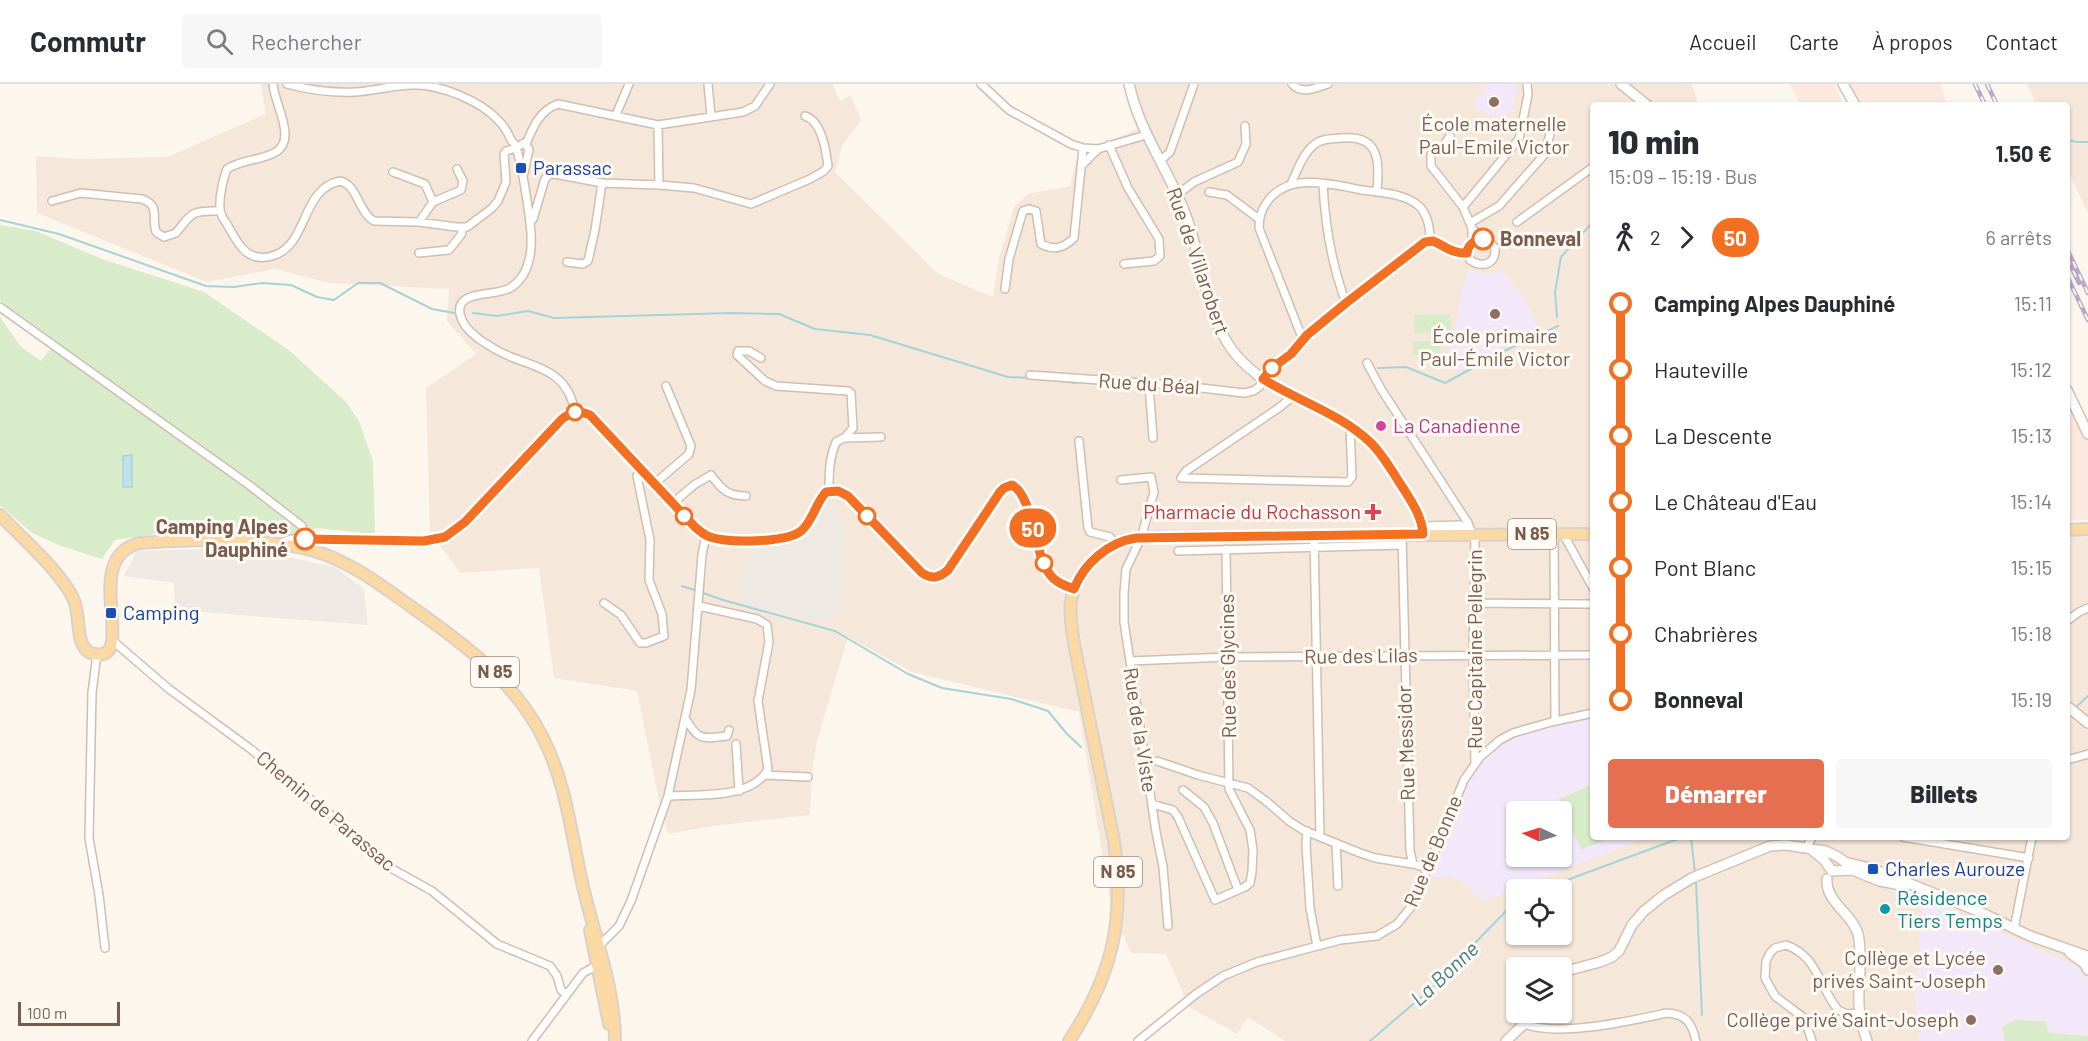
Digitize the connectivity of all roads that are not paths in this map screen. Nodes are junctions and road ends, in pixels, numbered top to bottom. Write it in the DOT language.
graph roads {
  1 [pos="273,84"];
  2 [pos="288,84"];
  3 [pos="629,84"];
  4 [pos="708,84"];
  5 [pos="770,84"];
  6 [pos="981,84"];
  7 [pos="1129,84"];
  8 [pos="1194,84"];
  9 [pos="1292,84"];
  10 [pos="1328,84"];
  11 [pos="1527,84"];
  12 [pos="1843,84"];
  13 [pos="1626,86"];
  14 [pos="1644,102"];
  15 [pos="1853,102"];
  16 [pos="616,115"];
  17 [pos="711,116"];
  18 [pos="805,116"];
  19 [pos="658,125"];
  20 [pos="1245,126"];
  21 [pos="1550,134"];
  22 [pos="1146,135"];
  23 [pos="1450,136"];
  24 [pos="526,144"];
  25 [pos="1109,145"];
  26 [pos="1083,148"];
  27 [pos="1098,149"];
  28 [pos="517,150"];
  29 [pos="527,155"];
  30 [pos="1160,161"];
  31 [pos="1082,165"];
  32 [pos="457,169"];
  33 [pos="1590,169"];
  34 [pos="393,172"];
  35 [pos="523,176"];
  36 [pos="602,183"];
  37 [pos="1291,184"];
  38 [pos="1323,184"];
  39 [pos="659,185"];
  40 [pos="1209,192"];
  41 [pos="1377,192"];
  42 [pos="1178,195"];
  43 [pos="52,201"];
  44 [pos="433,202"];
  45 [pos="1463,207"];
  46 [pos="220,211"];
  47 [pos="1259,219"];
  48 [pos="419,222"];
  49 [pos="530,222"];
  50 [pos="1517,222"];
  51 [pos="1471,226"];
  52 [pos="463,228"];
  53 [pos="1481,239"];
  54 [pos="1430,240"];
  55 [pos="1471,244"];
  56 [pos="419,253"];
  57 [pos="1467,253"];
  58 [pos="567,262"];
  59 [pos="1124,264"];
  60 [pos="1005,289"];
  61 [pos="1346,303"];
  62 [pos="0,307"];
  63 [pos="1303,340"];
  64 [pos="761,358"];
  65 [pos="1367,363"];
  66 [pos="1030,375"];
  67 [pos="1263,379"];
  68 [pos="1149,384"];
  69 [pos="666,386"];
  70 [pos="1293,396"];
  71 [pos="2070,396"];
  72 [pos="575,412"];
  73 [pos="1350,427"];
  74 [pos="2088,434"];
  75 [pos="881,437"];
  76 [pos="844,438"];
  77 [pos="1153,438"];
  78 [pos="1079,441"];
  79 [pos="640,468"];
  80 [pos="1121,480"];
  81 [pos="654,484"];
  82 [pos="829,491"];
  83 [pos="746,496"];
  84 [pos="673,503"];
  85 [pos="0,515"];
  86 [pos="2088,529"];
  87 [pos="1423,530"];
  88 [pos="2070,530"];
  89 [pos="1472,534"];
  90 [pos="1559,534"];
  91 [pos="1590,534"];
  92 [pos="706,535"];
  93 [pos="1141,538"];
  94 [pos="305,539"];
  95 [pos="1402,540"];
  96 [pos="1314,542"];
  97 [pos="284,544"];
  98 [pos="1115,544"];
  99 [pos="1226,549"];
  100 [pos="1178,551"];
  101 [pos="1590,583"];
  102 [pos="1074,589"];
  103 [pos="604,603"];
  104 [pos="1474,603"];
  105 [pos="1554,604"];
  106 [pos="1590,604"];
  107 [pos="699,606"];
  108 [pos="2088,608"];
  109 [pos="2070,619"];
  110 [pos="113,641"];
  111 [pos="97,654"];
  112 [pos="1590,654"];
  113 [pos="1473,655"];
  114 [pos="1554,655"];
  115 [pos="1316,656"];
  116 [pos="1404,656"];
  117 [pos="1227,657"];
  118 [pos="1130,661"];
  119 [pos="2070,709"];
  120 [pos="1590,714"];
  121 [pos="685,718"];
  122 [pos="1555,721"];
  123 [pos="2084,721"];
  124 [pos="729,730"];
  125 [pos="736,744"];
  126 [pos="2088,754"];
  127 [pos="2070,759"];
  128 [pos="1157,761"];
  129 [pos="1475,763"];
  130 [pos="765,775"];
  131 [pos="808,777"];
  132 [pos="1230,784"];
  133 [pos="1183,790"];
  134 [pos="739,791"];
  135 [pos="668,796"];
  136 [pos="1152,804"];
  137 [pos="1307,831"];
  138 [pos="1320,837"];
  139 [pos="1811,840"];
  140 [pos="1921,840"];
  141 [pos="2031,840"];
  142 [pos="1336,843"];
  143 [pos="1808,849"];
  144 [pos="2028,858"];
  145 [pos="1413,864"];
  146 [pos="1833,867"];
  147 [pos="1427,868"];
  148 [pos="1338,886"];
  149 [pos="1238,890"];
  150 [pos="586,900"];
  151 [pos="1167,926"];
  152 [pos="2014,929"];
  153 [pos="600,945"];
  154 [pos="1317,946"];
  155 [pos="105,948"];
  156 [pos="2087,961"];
  157 [pos="596,966"];
  158 [pos="1572,969"];
  159 [pos="566,994"];
  160 [pos="611,996"];
  161 [pos="1860,1013"];
  162 [pos="1524,1024"];
  163 [pos="532,1041"];
  164 [pos="614,1041"];
  165 [pos="1069,1041"];
  166 [pos="1138,1041"];
  167 [pos="1506,1041"];
  168 [pos="1696,1041"];
  169 [pos="1812,1041"];
  170 [pos="1867,1041"];
  1 -- 46 [label="street"];
  2 -- 28 [label="street"];
  3 -- 16 [label="street"];
  4 -- 17 [label="street"];
  5 -- 17 [label="street"];
  6 -- 26 [label="street"];
  7 -- 22 [label="street, Rue de Villarobert"];
  8 -- 30 [label="street"];
  9 -- 10 [label="street"];
  11 -- 45 [label="street"];
  12 -- 15 [label="street"];
  13 -- 14 [label="street"];
  16 -- 19 [label="street"];
  16 -- 24 [label="street"];
  17 -- 19 [label="street"];
  18 -- 39 [label="street"];
  19 -- 39 [label="street"];
  20 -- 42 [label="street"];
  21 -- 51 [label="street"];
  22 -- 25 [label="street"];
  22 -- 30 [label="street, Rue de Villarobert"];
  23 -- 45 [label="street"];
  24 -- 28 [label="street"];
  24 -- 29 [label="street"];
  25 -- 27 [label="street"];
  25 -- 59 [label="street"];
  26 -- 27 [label="street"];
  26 -- 31 [label="street"];
  27 -- 31 [label="street"];
  28 -- 29 [label="street"];
  28 -- 35 [label="street"];
  28 -- 52 [label="street"];
  29 -- 35 [label="street"];
  30 -- 42 [label="street, Rue de Villarobert"];
  31 -- 60 [label="street"];
  32 -- 44 [label="street"];
  33 -- 50 [label="street"];
  34 -- 44 [label="street"];
  35 -- 49 [label="street"];
  36 -- 39 [label="street"];
  36 -- 49 [label="street"];
  36 -- 58 [label="street"];
  37 -- 38 [label="street"];
  37 -- 41 [label="street"];
  37 -- 47 [label="street"];
  38 -- 41 [label="street"];
  38 -- 61 [label="street"];
  40 -- 47 [label="street"];
  41 -- 54 [label="street"];
  42 -- 67 [label="street, Rue de Villarobert"];
  43 -- 46 [label="street"];
  44 -- 48 [label="street"];
  45 -- 51 [label="street"];
  46 -- 48 [label="street"];
  47 -- 63 [label="street"];
  48 -- 52 [label="street"];
  49 -- 72 [label="street"];
  51 -- 53 [label="street"];
  51 -- 55 [label="street"];
  52 -- 56 [label="street"];
  53 -- 55 [label="street"];
  53 -- 57 [label="street"];
  54 -- 57 [label="street"];
  54 -- 61 [label="street, Rue du Béal"];
  55 -- 57 [label="street"];
  61 -- 63 [label="street, Rue du Béal"];
  62 -- 94 [label="street"];
  63 -- 67 [label="street, Rue du Béal"];
  64 -- 76 [label="street"];
  65 -- 89 [label="street"];
  66 -- 68 [label="street, Rue du Béal"];
  67 -- 68 [label="street, Rue du Béal"];
  67 -- 70 [label="street, Rue de Villarobert"];
  68 -- 77 [label="street"];
  69 -- 81 [label="street"];
  70 -- 73 [label="street, Rue de Villarobert"];
  70 -- 73 [label="street"];
  71 -- 74 [label="street"];
  72 -- 79 [label="street"];
  72 -- 94 [label="street"];
  73 -- 87 [label="street, Rue de Villarobert"];
  75 -- 76 [label="street"];
  76 -- 82 [label="street"];
  78 -- 98 [label="street"];
  79 -- 81 [label="street"];
  79 -- 103 [label="street"];
  80 -- 93 [label="street, Rue de la Viste"];
  81 -- 84 [label="street"];
  82 -- 92 [label="street"];
  82 -- 102 [label="street"];
  83 -- 84 [label="street"];
  84 -- 92 [label="street"];
  85 -- 111 [label="main road"];
  86 -- 88 [label="main road"];
  87 -- 89 [label="main road, N 85"];
  87 -- 95 [label="main road, N 85"];
  89 -- 90 [label="main road, N 85"];
  89 -- 104 [label="street, Rue Capitaine Pellegrin"];
  90 -- 91 [label="main road, N 85"];
  90 -- 101 [label="street"];
  90 -- 105 [label="street"];
  92 -- 107 [label="street"];
  93 -- 96 [label="main road, N 85"];
  93 -- 98 [label="main road, N 85"];
  93 -- 118 [label="street, Rue de la Viste"];
  94 -- 97 [label="street"];
  95 -- 96 [label="main road, N 85"];
  95 -- 116 [label="street, Rue Messidor"];
  96 -- 99 [label="street"];
  96 -- 115 [label="street"];
  97 -- 110 [label="main road, N 85"];
  97 -- 150 [label="main road, N 85"];
  98 -- 102 [label="main road, N 85"];
  99 -- 100 [label="street"];
  99 -- 117 [label="street, Rue des Glycines"];
  102 -- 165 [label="main road, N 85"];
  104 -- 105 [label="street"];
  104 -- 113 [label="street, Rue Capitaine Pellegrin"];
  105 -- 106 [label="street"];
  105 -- 114 [label="street"];
  107 -- 121 [label="street"];
  107 -- 130 [label="street"];
  108 -- 109 [label="street"];
  110 -- 111 [label="main road"];
  110 -- 159 [label="street, Chemin de Parassac"];
  111 -- 155 [label="street"];
  112 -- 114 [label="street, Rue des Lilas"];
  113 -- 114 [label="street, Rue des Lilas"];
  113 -- 116 [label="street, Rue des Lilas"];
  113 -- 129 [label="street, Rue Capitaine Pellegrin"];
  114 -- 122 [label="street"];
  115 -- 116 [label="street, Rue des Lilas"];
  115 -- 117 [label="street, Rue des Lilas"];
  115 -- 138 [label="street"];
  116 -- 145 [label="street, Rue Messidor"];
  117 -- 118 [label="street, Rue des Lilas"];
  117 -- 132 [label="street, Rue des Glycines"];
  118 -- 136 [label="street, Rue de la Viste"];
  119 -- 123 [label="street"];
  120 -- 122 [label="street, Rue de Bonne"];
  121 -- 124 [label="street"];
  121 -- 135 [label="street"];
  122 -- 129 [label="street, Rue de Bonne"];
  125 -- 134 [label="street"];
  126 -- 127 [label="street"];
  128 -- 132 [label="street"];
  129 -- 147 [label="street, Rue de Bonne"];
  130 -- 131 [label="street"];
  130 -- 134 [label="street"];
  132 -- 137 [label="street"];
  132 -- 149 [label="street, Rue des Glycines"];
  133 -- 149 [label="street"];
  134 -- 135 [label="street"];
  135 -- 153 [label="street"];
  136 -- 149 [label="street"];
  136 -- 151 [label="street, Rue de la Viste"];
  137 -- 138 [label="street"];
  137 -- 154 [label="street"];
  138 -- 142 [label="street"];
  139 -- 143 [label="street"];
  140 -- 144 [label="street"];
  141 -- 144 [label="street"];
  142 -- 145 [label="street"];
  142 -- 148 [label="street"];
  143 -- 146 [label="street"];
  143 -- 158 [label="street"];
  144 -- 152 [label="street"];
  145 -- 147 [label="street"];
  146 -- 152 [label="street"];
  146 -- 161 [label="street"];
  147 -- 154 [label="street, Rue de Bonne"];
  150 -- 153 [label="main road, N 85"];
  150 -- 157 [label="main road, N 85"];
  152 -- 156 [label="street"];
  153 -- 160 [label="main road, N 85"];
  154 -- 166 [label="street, Rue de Bonne"];
  157 -- 159 [label="street"];
  157 -- 160 [label="street"];
  157 -- 164 [label="main road, N 85"];
  159 -- 163 [label="street"];
  160 -- 164 [label="main road, N 85"];
  161 -- 169 [label="street"];
  161 -- 170 [label="street"];
  162 -- 167 [label="street"];
  162 -- 168 [label="street"];
}
